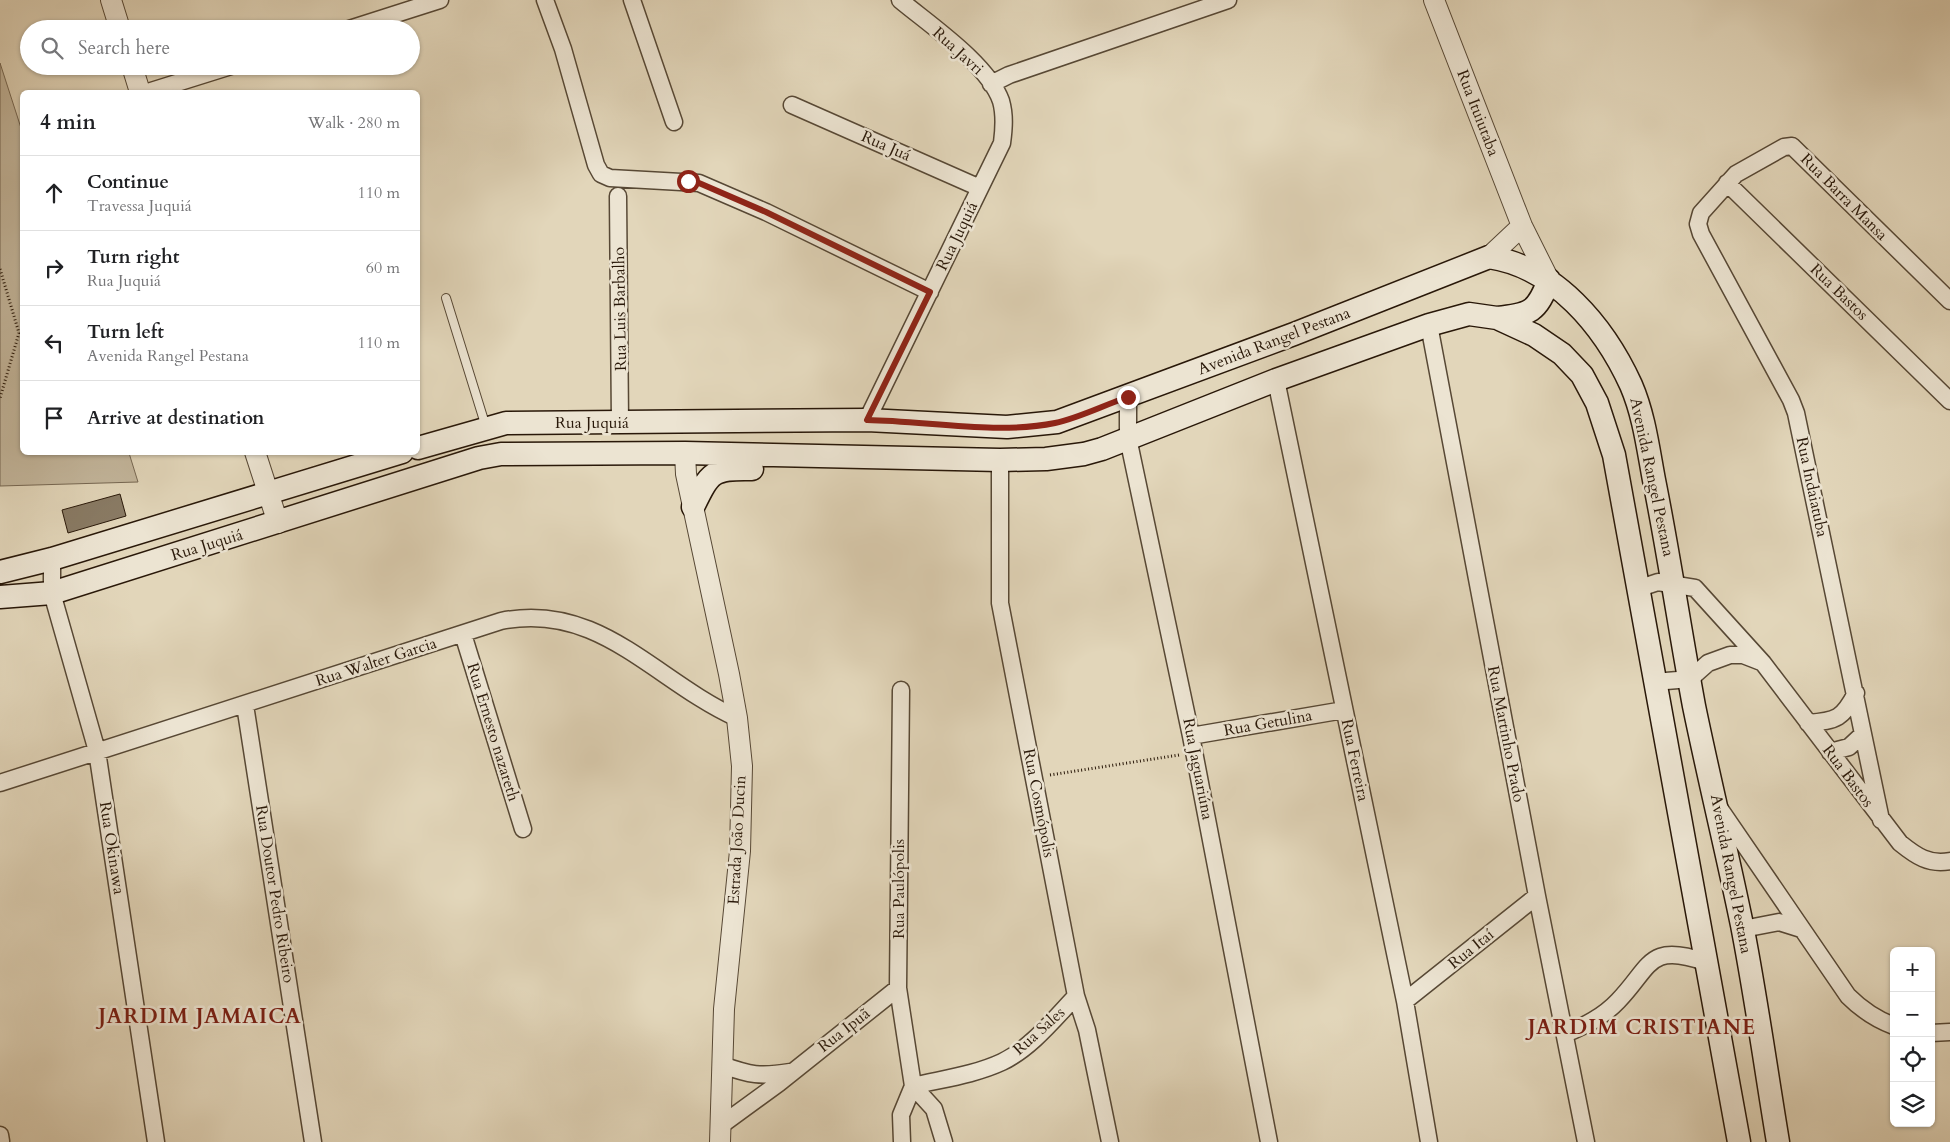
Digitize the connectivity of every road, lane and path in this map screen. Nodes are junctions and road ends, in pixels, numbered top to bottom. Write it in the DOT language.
graph roads {
  1 [pos="111,0"];
  2 [pos="440,0"];
  3 [pos="544,0"];
  4 [pos="632,0"];
  5 [pos="900,0"];
  6 [pos="1228,0"];
  7 [pos="1434,0"];
  8 [pos="117,20"];
  9 [pos="377,20"];
  10 [pos="135,75"];
  11 [pos="202,75"];
  12 [pos="991,84"];
  13 [pos="139,90"];
  14 [pos="154,90"];
  15 [pos="792,105"];
  16 [pos="674,122"];
  17 [pos="1727,183"];
  18 [pos="980,188"];
  19 [pos="618,196"];
  20 [pos="1522,226"];
  21 [pos="1488,256"];
  22 [pos="0,269"];
  23 [pos="1549,280"];
  24 [pos="930,292"];
  25 [pos="446,298"];
  26 [pos="1950,301"];
  27 [pos="1497,318"];
  28 [pos="1429,325"];
  29 [pos="1276,380"];
  30 [pos="1128,397"];
  31 [pos="0,398"];
  32 [pos="1950,401"];
  33 [pos="718,420"];
  34 [pos="867,420"];
  35 [pos="620,423"];
  36 [pos="486,427"];
  37 [pos="1128,438"];
  38 [pos="420,447"];
  39 [pos="685,453"];
  40 [pos="256,455"];
  41 [pos="392,455"];
  42 [pos="828,456"];
  43 [pos="1000,460"];
  44 [pos="268,494"];
  45 [pos="693,507"];
  46 [pos="278,523"];
  47 [pos="52,559"];
  48 [pos="0,572"];
  49 [pos="1674,583"];
  50 [pos="1637,588"];
  51 [pos="52,593"];
  52 [pos="0,597"];
  53 [pos="462,634"];
  54 [pos="1763,663"];
  55 [pos="1690,680"];
  56 [pos="1654,682"];
  57 [pos="901,690"];
  58 [pos="1856,693"];
  59 [pos="245,705"];
  60 [pos="1344,710"];
  61 [pos="737,718"];
  62 [pos="1808,723"];
  63 [pos="1863,734"];
  64 [pos="1192,736"];
  65 [pos="97,751"];
  66 [pos="1830,752"];
  67 [pos="1195,753"];
  68 [pos="1034,778"];
  69 [pos="0,782"];
  70 [pos="1717,806"];
  71 [pos="1881,820"];
  72 [pos="523,829"];
  73 [pos="1950,861"];
  74 [pos="1537,896"];
  75 [pos="1743,929"];
  76 [pos="1801,929"];
  77 [pos="1705,962"];
  78 [pos="898,988"];
  79 [pos="1076,996"];
  80 [pos="1405,1001"];
  81 [pos="1890,1025"];
  82 [pos="1950,1032"];
  83 [pos="1935,1033"];
  84 [pos="1565,1034"];
  85 [pos="722,1065"];
  86 [pos="790,1072"];
  87 [pos="913,1086"];
  88 [pos="720,1134"];
  89 [pos="156,1142"];
  90 [pos="313,1142"];
  91 [pos="902,1142"];
  92 [pos="944,1142"];
  93 [pos="1110,1142"];
  94 [pos="1269,1142"];
  95 [pos="1429,1142"];
  96 [pos="1586,1142"];
  97 [pos="1739,1142"];
  98 [pos="1778,1142"];
  1 -- 8 [label="street"];
  2 -- 9 [label="street"];
  3 -- 24 [label="street"];
  4 -- 16 [label="street"];
  5 -- 12 [label="street, Rua Javri"];
  6 -- 12 [label="street"];
  7 -- 20 [label="street, Rua Ituiutaba"];
  10 -- 13 [label="street"];
  11 -- 14 [label="street"];
  12 -- 18 [label="street, Rua Juquiá"];
  15 -- 18 [label="street, Rua Juá"];
  17 -- 26 [label="street, Rua Barra Mansa"];
  17 -- 32 [label="street, Rua Bastos"];
  17 -- 58 [label="street, Rua Indaiatuba"];
  18 -- 24 [label="street, Rua Juquiá"];
  19 -- 35 [label="street, Rua Luis Barbalho"];
  20 -- 21 [label="street"];
  20 -- 23 [label="street, Rua Ituiutaba"];
  21 -- 23 [label="main road, Avenida Rangel Pestana"];
  21 -- 30 [label="main road, Avenida Rangel Pestana"];
  22 -- 31 [label="path"];
  23 -- 27 [label="main road"];
  23 -- 49 [label="main road, Avenida Rangel Pestana"];
  24 -- 34 [label="street, Rua Juquiá"];
  25 -- 36 [label="lane"];
  27 -- 28 [label="main road, Avenida Rangel Pestana"];
  27 -- 50 [label="main road, Avenida Rangel Pestana"];
  28 -- 29 [label="main road, Avenida Rangel Pestana"];
  28 -- 74 [label="street, Rua Martinho Prado"];
  29 -- 37 [label="main road, Avenida Rangel Pestana"];
  29 -- 60 [label="street, Rua Ferreira"];
  30 -- 34 [label="main road, Avenida Rangel Pestana"];
  30 -- 37 [label="street, Rua Jaguariúna"];
  33 -- 34 [label="main road, Rua Juquiá"];
  33 -- 35 [label="main road, Rua Juquiá"];
  33 -- 39 [label="main road"];
  34 -- 42 [label="main road"];
  35 -- 36 [label="main road, Rua Juquiá"];
  36 -- 38 [label="main road, Rua Juquiá"];
  37 -- 43 [label="main road, Avenida Rangel Pestana"];
  37 -- 64 [label="street, Rua Jaguariúna"];
  39 -- 42 [label="main road, Rua Juquiá"];
  39 -- 45 [label="street, Estrada João Ducin"];
  39 -- 46 [label="main road, Rua Juquiá"];
  40 -- 44 [label="street"];
  41 -- 44 [label="main road, Rua Juquiá"];
  42 -- 43 [label="main road, Avenida Rangel Pestana"];
  42 -- 45 [label="main road"];
  43 -- 68 [label="street, Rua Cosmópolis"];
  44 -- 46 [label="street"];
  44 -- 47 [label="main road, Rua Juquiá"];
  45 -- 61 [label="street, Estrada João Ducin"];
  46 -- 51 [label="main road, Rua Juquiá"];
  47 -- 48 [label="main road, Rua Juquiá"];
  47 -- 51 [label="street, Rua Okinawa"];
  49 -- 50 [label="street, Rua Bastos"];
  49 -- 54 [label="street, Rua Bastos"];
  49 -- 55 [label="main road, Avenida Rangel Pestana"];
  50 -- 56 [label="main road, Avenida Rangel Pestana"];
  51 -- 52 [label="main road, Rua Juquiá"];
  51 -- 65 [label="street, Rua Okinawa"];
  53 -- 59 [label="street, Rua Walter Garcia"];
  53 -- 61 [label="street, Rua Walter Garcia"];
  53 -- 72 [label="street, Rua Ernesto nazareth"];
  54 -- 55 [label="street"];
  54 -- 62 [label="street, Rua Bastos"];
  55 -- 56 [label="street"];
  55 -- 70 [label="main road, Avenida Rangel Pestana"];
  56 -- 77 [label="main road, Avenida Rangel Pestana"];
  57 -- 78 [label="street, Rua Paulópolis"];
  58 -- 62 [label="street"];
  58 -- 63 [label="street, Rua Indaiatuba"];
  59 -- 65 [label="street, Rua Walter Garcia"];
  59 -- 90 [label="street, Rua Doutor Pedro Ribeiro"];
  60 -- 64 [label="street, Rua Getulina"];
  60 -- 80 [label="street, Rua Ferreira"];
  61 -- 85 [label="street, Estrada João Ducin"];
  62 -- 66 [label="street, Rua Bastos"];
  63 -- 66 [label="street"];
  63 -- 71 [label="street, Rua Indaiatuba"];
  64 -- 67 [label="street, Rua Jaguariúna"];
  65 -- 69 [label="street, Rua Walter Garcia"];
  65 -- 89 [label="street, Rua Okinawa"];
  66 -- 71 [label="street, Rua Bastos"];
  67 -- 68 [label="path"];
  67 -- 94 [label="street, Rua Jaguariúna"];
  68 -- 79 [label="street, Rua Cosmópolis"];
  70 -- 75 [label="main road, Avenida Rangel Pestana"];
  70 -- 76 [label="street"];
  71 -- 73 [label="street, Rua Bastos"];
  74 -- 80 [label="street, Rua Itaí"];
  74 -- 84 [label="street, Rua Martinho Prado"];
  75 -- 76 [label="street"];
  75 -- 98 [label="main road, Avenida Rangel Pestana"];
  76 -- 81 [label="street"];
  77 -- 84 [label="street"];
  77 -- 97 [label="main road, Avenida Rangel Pestana"];
  78 -- 86 [label="street, Rua Ipuã"];
  78 -- 87 [label="street, Rua Paulópolis"];
  79 -- 87 [label="street, Rua Sales"];
  79 -- 93 [label="street, Rua Cosmópolis"];
  80 -- 95 [label="street, Rua Ferreira"];
  82 -- 83 [label="street"];
  84 -- 96 [label="street, Rua Martinho Prado"];
  85 -- 86 [label="street"];
  85 -- 88 [label="street, Estrada João Ducin"];
  86 -- 88 [label="street, Rua Ipuã"];
  87 -- 91 [label="street"];
  87 -- 92 [label="street"];
}
